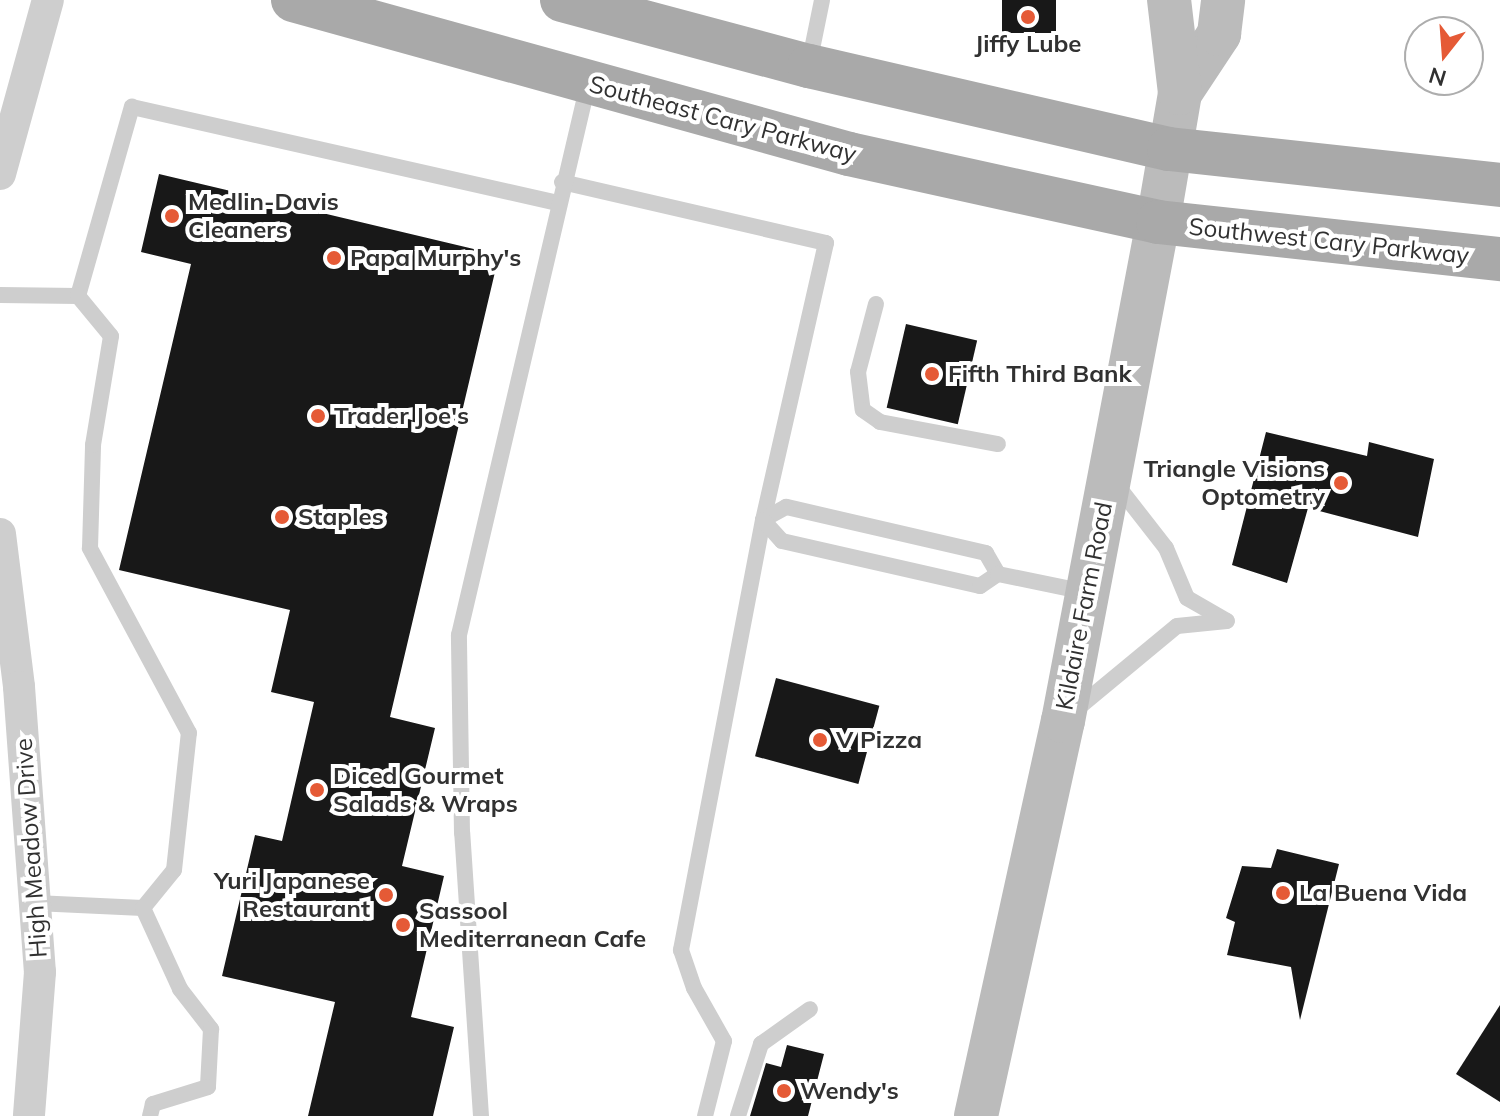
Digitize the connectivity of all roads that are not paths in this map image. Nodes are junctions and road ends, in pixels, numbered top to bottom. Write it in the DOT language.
graph roads {
  1 [pos="48,0"];
  2 [pos="293,0"];
  3 [pos="562,0"];
  4 [pos="822,0"];
  5 [pos="1169,0"];
  6 [pos="1223,0"];
  7 [pos="809,66"];
  8 [pos="588,82"];
  9 [pos="1180,93"];
  10 [pos="1169,149"];
  11 [pos="0,174"];
  12 [pos="562,182"];
  13 [pos="1500,185"];
  14 [pos="558,203"];
  15 [pos="1158,222"];
  16 [pos="1500,259"];
  17 [pos="0,295"];
  18 [pos="78,296"];
  19 [pos="876,304"];
  20 [pos="998,444"];
  21 [pos="1109,475"];
  22 [pos="763,520"];
  23 [pos="0,534"];
  24 [pos="998,574"];
  25 [pos="1086,592"];
  26 [pos="1063,721"];
  27 [pos="35,903"];
  28 [pos="143,908"];
  29 [pos="810,1009"];
  30 [pos="29,1116"];
  31 [pos="150,1116"];
  32 [pos="481,1116"];
  33 [pos="705,1116"];
  34 [pos="738,1116"];
  35 [pos="976,1116"];
  1 -- 11 [label="street"];
  2 -- 8 [label="main road, Southeast Cary Parkway"];
  3 -- 7 [label="main road"];
  4 -- 7 [label="lane"];
  5 -- 9 [label="main road, Kildaire Farm Road"];
  6 -- 9 [label="main road, Kildaire Farm Road"];
  7 -- 10 [label="main road"];
  8 -- 12 [label="lane"];
  8 -- 15 [label="main road, Southeast Cary Parkway"];
  9 -- 10 [label="main road, Kildaire Farm Road"];
  10 -- 13 [label="main road"];
  10 -- 15 [label="main road, Kildaire Farm Road"];
  12 -- 14 [label="lane"];
  12 -- 22 [label="lane"];
  14 -- 18 [label="lane"];
  14 -- 32 [label="lane"];
  15 -- 16 [label="main road, Southwest Cary Parkway"];
  15 -- 21 [label="main road, Kildaire Farm Road"];
  17 -- 18 [label="lane"];
  18 -- 28 [label="lane"];
  19 -- 20 [label="lane"];
  21 -- 25 [label="main road, Kildaire Farm Road"];
  21 -- 26 [label="lane"];
  22 -- 24 [label="lane"];
  22 -- 24 [label="lane"];
  22 -- 33 [label="lane"];
  23 -- 27 [label="street, High Meadow Drive"];
  24 -- 25 [label="lane"];
  25 -- 26 [label="main road, Kildaire Farm Road"];
  26 -- 35 [label="main road, Kildaire Farm Road"];
  27 -- 28 [label="lane"];
  27 -- 30 [label="street, High Meadow Drive"];
  28 -- 31 [label="lane"];
  29 -- 34 [label="lane"];
}
